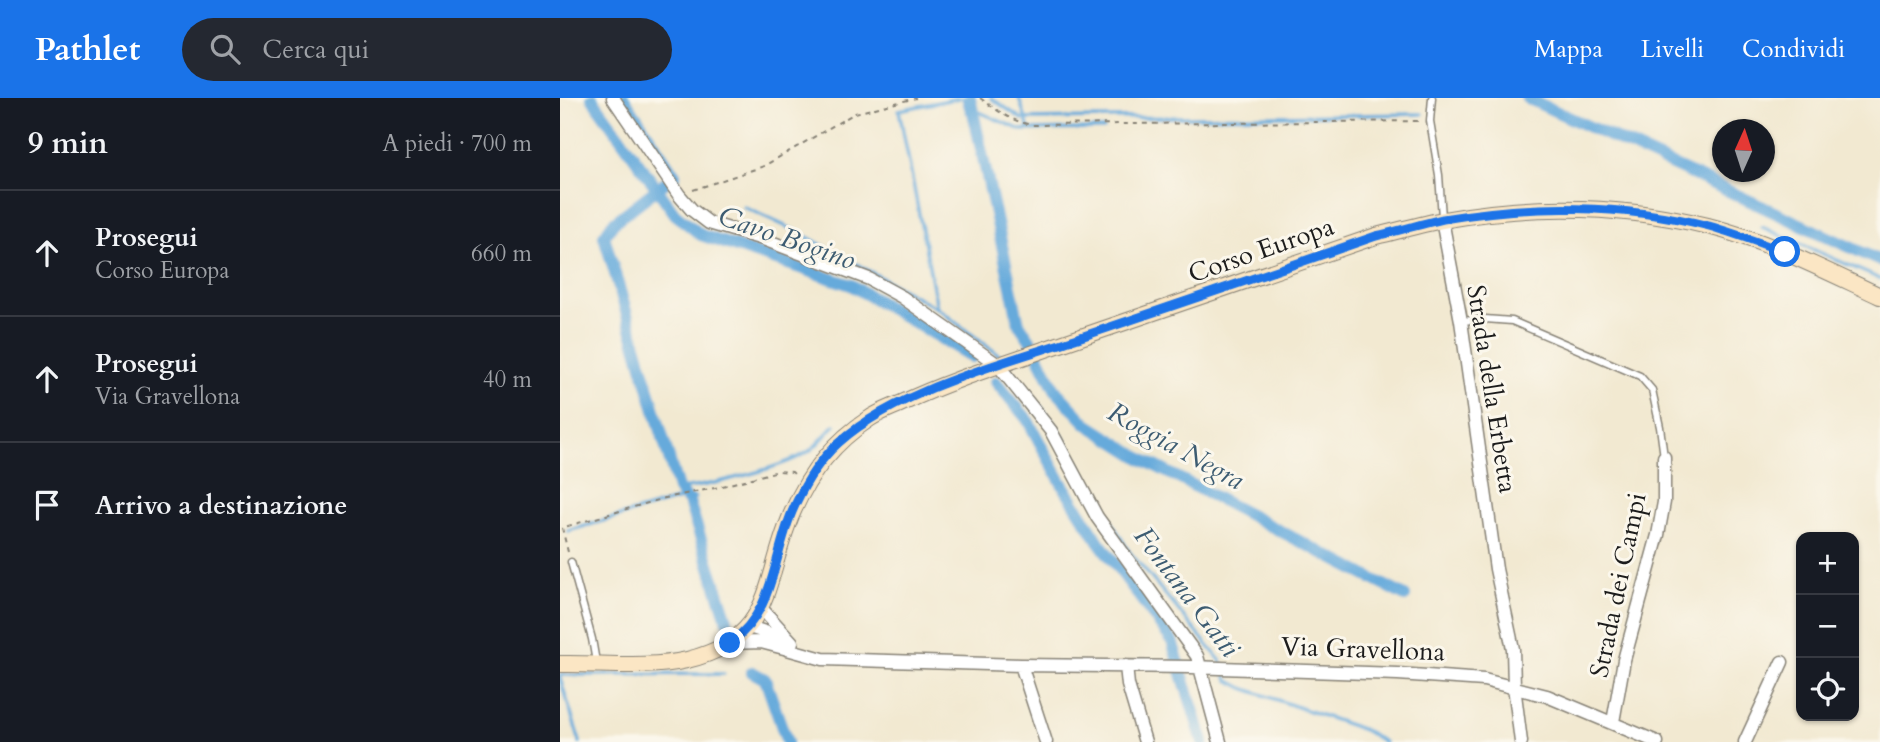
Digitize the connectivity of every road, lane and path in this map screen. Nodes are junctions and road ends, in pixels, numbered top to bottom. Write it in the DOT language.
graph roads {
  1 [pos="613,98"];
  2 [pos="916,98"];
  3 [pos="980,98"];
  4 [pos="1432,98"];
  5 [pos="1430,121"];
  6 [pos="672,186"];
  7 [pos="1442,220"];
  8 [pos="1880,296"];
  9 [pos="1461,321"];
  10 [pos="999,365"];
  11 [pos="1664,457"];
  12 [pos="806,485"];
  13 [pos="571,562"];
  14 [pos="763,601"];
  15 [pos="749,627"];
  16 [pos="730,643"];
  17 [pos="787,649"];
  18 [pos="805,655"];
  19 [pos="1782,662"];
  20 [pos="596,663"];
  21 [pos="560,664"];
  22 [pos="1021,665"];
  23 [pos="1126,666"];
  24 [pos="1196,667"];
  25 [pos="1514,686"];
  26 [pos="1613,722"];
  27 [pos="1046,742"];
  28 [pos="1145,742"];
  29 [pos="1220,742"];
  30 [pos="1521,742"];
  31 [pos="1656,742"];
  32 [pos="1745,742"];
  1 -- 6 [label="street"];
  2 -- 6 [label="path"];
  3 -- 5 [label="path"];
  4 -- 5 [label="lane, Strada della Erbetta"];
  5 -- 7 [label="lane, Strada della Erbetta"];
  6 -- 10 [label="street"];
  7 -- 8 [label="main road, Corso Europa"];
  7 -- 9 [label="street, Strada della Erbetta"];
  7 -- 10 [label="main road, Corso Europa"];
  9 -- 11 [label="lane"];
  9 -- 25 [label="street, Strada della Erbetta"];
  10 -- 12 [label="main road, Corso Europa"];
  10 -- 24 [label="street"];
  11 -- 26 [label="street, Strada dei Campi"];
  12 -- 13 [label="path"];
  12 -- 14 [label="main road, Corso Europa"];
  13 -- 20 [label="lane"];
  14 -- 15 [label="main road, Via Gravellona"];
  14 -- 18 [label="street"];
  15 -- 16 [label="main road, Via Gravellona"];
  15 -- 17 [label="street, Via Gravellona"];
  16 -- 17 [label="street, Via Gravellona"];
  16 -- 20 [label="main road, Via Gravellona"];
  17 -- 18 [label="street, Via Gravellona"];
  18 -- 22 [label="street, Via Gravellona"];
  19 -- 32 [label="street"];
  20 -- 21 [label="main road, Via Gravellona"];
  22 -- 23 [label="street, Via Gravellona"];
  22 -- 27 [label="street"];
  23 -- 24 [label="street, Via Gravellona"];
  23 -- 28 [label="street"];
  24 -- 25 [label="street, Via Gravellona"];
  24 -- 29 [label="street"];
  25 -- 26 [label="street, Via Gravellona"];
  25 -- 30 [label="street, Strada della Erbetta"];
  26 -- 31 [label="street, Via Gravellona"];
}
